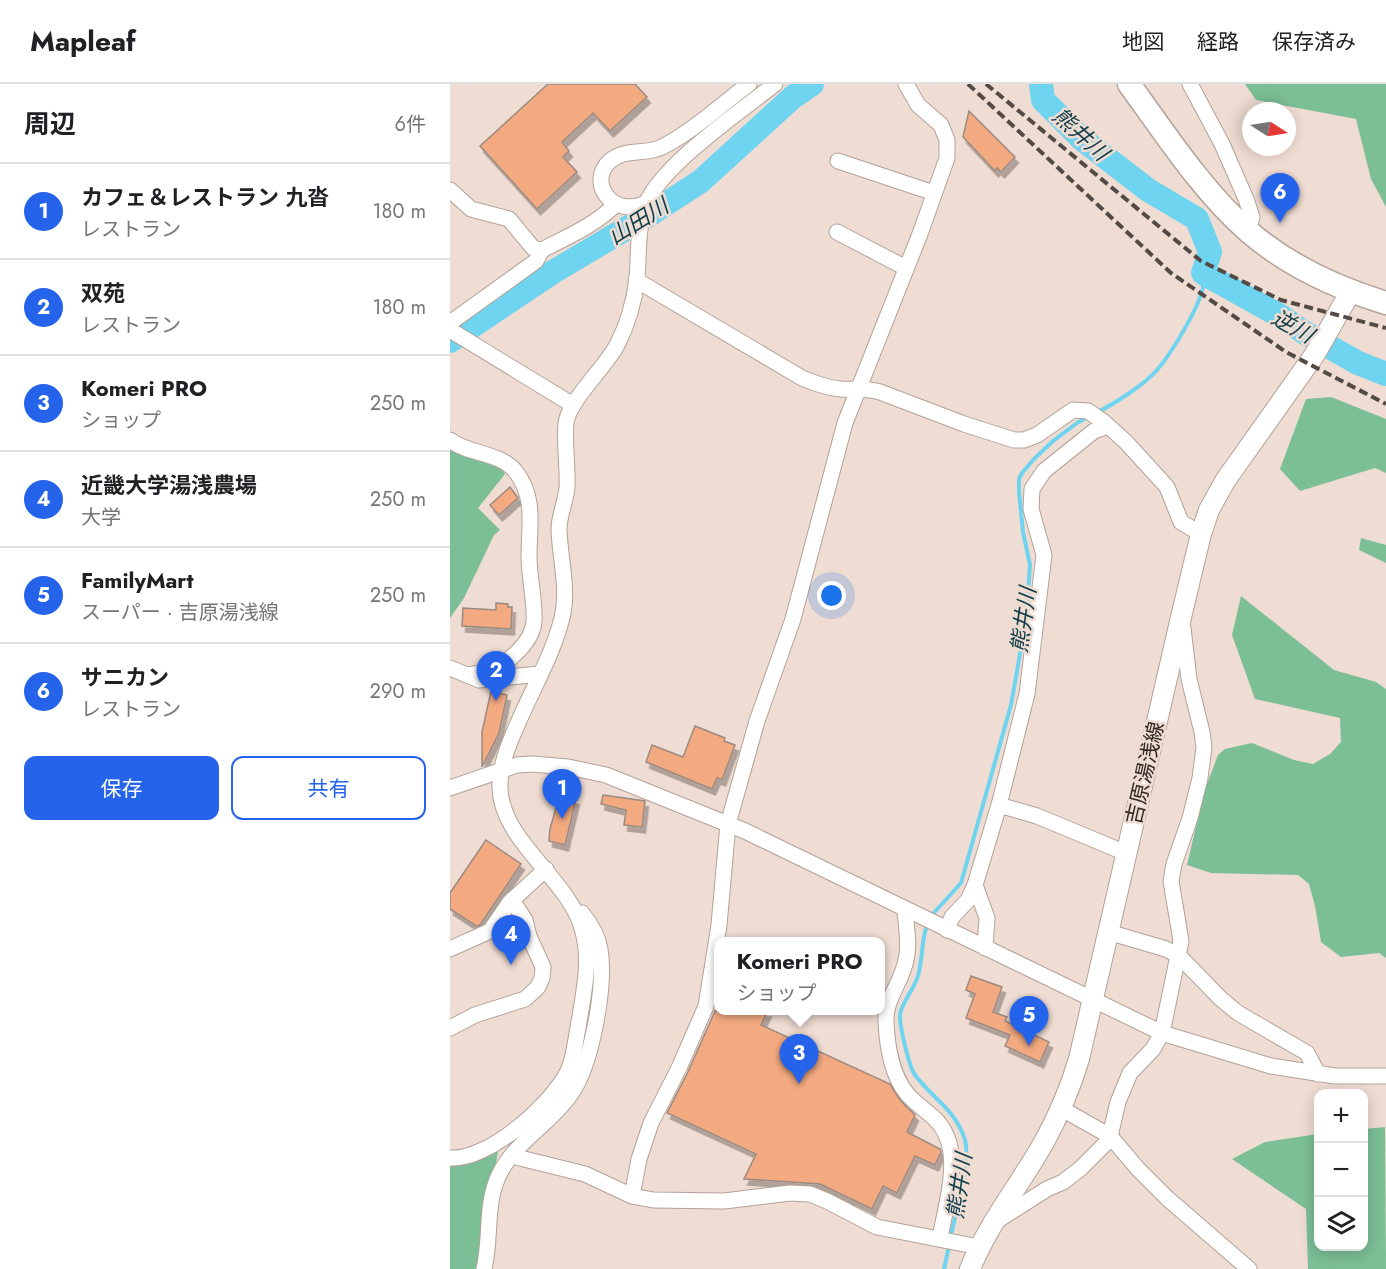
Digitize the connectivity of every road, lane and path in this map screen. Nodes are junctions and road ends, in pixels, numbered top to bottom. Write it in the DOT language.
graph roads {
  1 [pos="749,84"];
  2 [pos="775,84"];
  3 [pos="906,84"];
  4 [pos="1129,84"];
  5 [pos="1190,84"];
  6 [pos="838,161"];
  7 [pos="450,190"];
  8 [pos="934,193"];
  9 [pos="646,203"];
  10 [pos="615,205"];
  11 [pos="1248,231"];
  12 [pos="837,232"];
  13 [pos="542,250"];
  14 [pos="906,268"];
  15 [pos="636,280"];
  16 [pos="1351,291"];
  17 [pos="1386,303"];
  18 [pos="450,323"];
  19 [pos="450,330"];
  20 [pos="857,388"];
  21 [pos="573,405"];
  22 [pos="1108,426"];
  23 [pos="450,440"];
  24 [pos="1201,534"];
  25 [pos="1182,613"];
  26 [pos="450,668"];
  27 [pos="540,674"];
  28 [pos="467,675"];
  29 [pos="501,771"];
  30 [pos="450,788"];
  31 [pos="999,805"];
  32 [pos="728,824"];
  33 [pos="1126,853"];
  34 [pos="546,869"];
  35 [pos="975,885"];
  36 [pos="568,898"];
  37 [pos="512,900"];
  38 [pos="911,913"];
  39 [pos="943,928"];
  40 [pos="1108,932"];
  41 [pos="717,937"];
  42 [pos="985,948"];
  43 [pos="450,949"];
  44 [pos="1179,956"];
  45 [pos="714,957"];
  46 [pos="1094,1002"];
  47 [pos="450,1028"];
  48 [pos="1162,1033"];
  49 [pos="1318,1074"];
  50 [pos="1386,1076"];
  51 [pos="1062,1109"];
  52 [pos="1110,1136"];
  53 [pos="512,1156"];
  54 [pos="450,1158"];
  55 [pos="632,1196"];
  56 [pos="993,1224"];
  57 [pos="940,1238"];
  58 [pos="979,1247"];
  59 [pos="484,1269"];
  60 [pos="970,1269"];
  61 [pos="1249,1269"];
  1 -- 10 [label="street"];
  2 -- 9 [label="street"];
  3 -- 8 [label="street"];
  4 -- 11 [label="highway"];
  5 -- 11 [label="street"];
  6 -- 8 [label="street"];
  7 -- 13 [label="street"];
  8 -- 14 [label="street"];
  9 -- 10 [label="street"];
  9 -- 15 [label="street"];
  10 -- 13 [label="street"];
  11 -- 16 [label="highway"];
  12 -- 14 [label="street"];
  13 -- 18 [label="street"];
  14 -- 20 [label="street"];
  15 -- 20 [label="street"];
  15 -- 21 [label="street"];
  16 -- 17 [label="highway"];
  16 -- 24 [label="main road, 吉原湯浅線"];
  19 -- 21 [label="street"];
  20 -- 22 [label="street"];
  20 -- 32 [label="street"];
  21 -- 27 [label="street"];
  22 -- 24 [label="street"];
  22 -- 31 [label="street"];
  23 -- 28 [label="street"];
  24 -- 25 [label="main road, 吉原湯浅線"];
  25 -- 33 [label="main road, 吉原湯浅線"];
  25 -- 44 [label="street"];
  26 -- 28 [label="street"];
  27 -- 28 [label="street"];
  27 -- 29 [label="street"];
  29 -- 30 [label="street"];
  29 -- 32 [label="street"];
  29 -- 34 [label="street"];
  31 -- 33 [label="street"];
  31 -- 35 [label="street"];
  32 -- 38 [label="street"];
  32 -- 41 [label="street"];
  33 -- 40 [label="main road, 吉原湯浅線"];
  34 -- 36 [label="street"];
  34 -- 37 [label="street"];
  35 -- 39 [label="street"];
  35 -- 42 [label="street"];
  36 -- 53 [label="street"];
  36 -- 54 [label="street"];
  37 -- 43 [label="street"];
  37 -- 47 [label="street"];
  38 -- 39 [label="street"];
  38 -- 57 [label="street"];
  39 -- 42 [label="street"];
  40 -- 44 [label="street"];
  40 -- 46 [label="main road, 吉原湯浅線"];
  42 -- 46 [label="street"];
  44 -- 48 [label="street"];
  44 -- 49 [label="street"];
  45 -- 55 [label="street"];
  46 -- 48 [label="street"];
  46 -- 51 [label="main road, 吉原湯浅線"];
  48 -- 49 [label="street"];
  48 -- 52 [label="street"];
  49 -- 50 [label="street"];
  51 -- 52 [label="street"];
  51 -- 56 [label="main road, 吉原湯浅線"];
  52 -- 56 [label="street"];
  52 -- 61 [label="street"];
  53 -- 55 [label="street"];
  53 -- 59 [label="street"];
  55 -- 57 [label="street"];
  56 -- 58 [label="main road, 吉原湯浅線"];
  57 -- 58 [label="street"];
  58 -- 60 [label="main road, 吉原湯浅線"];
}
